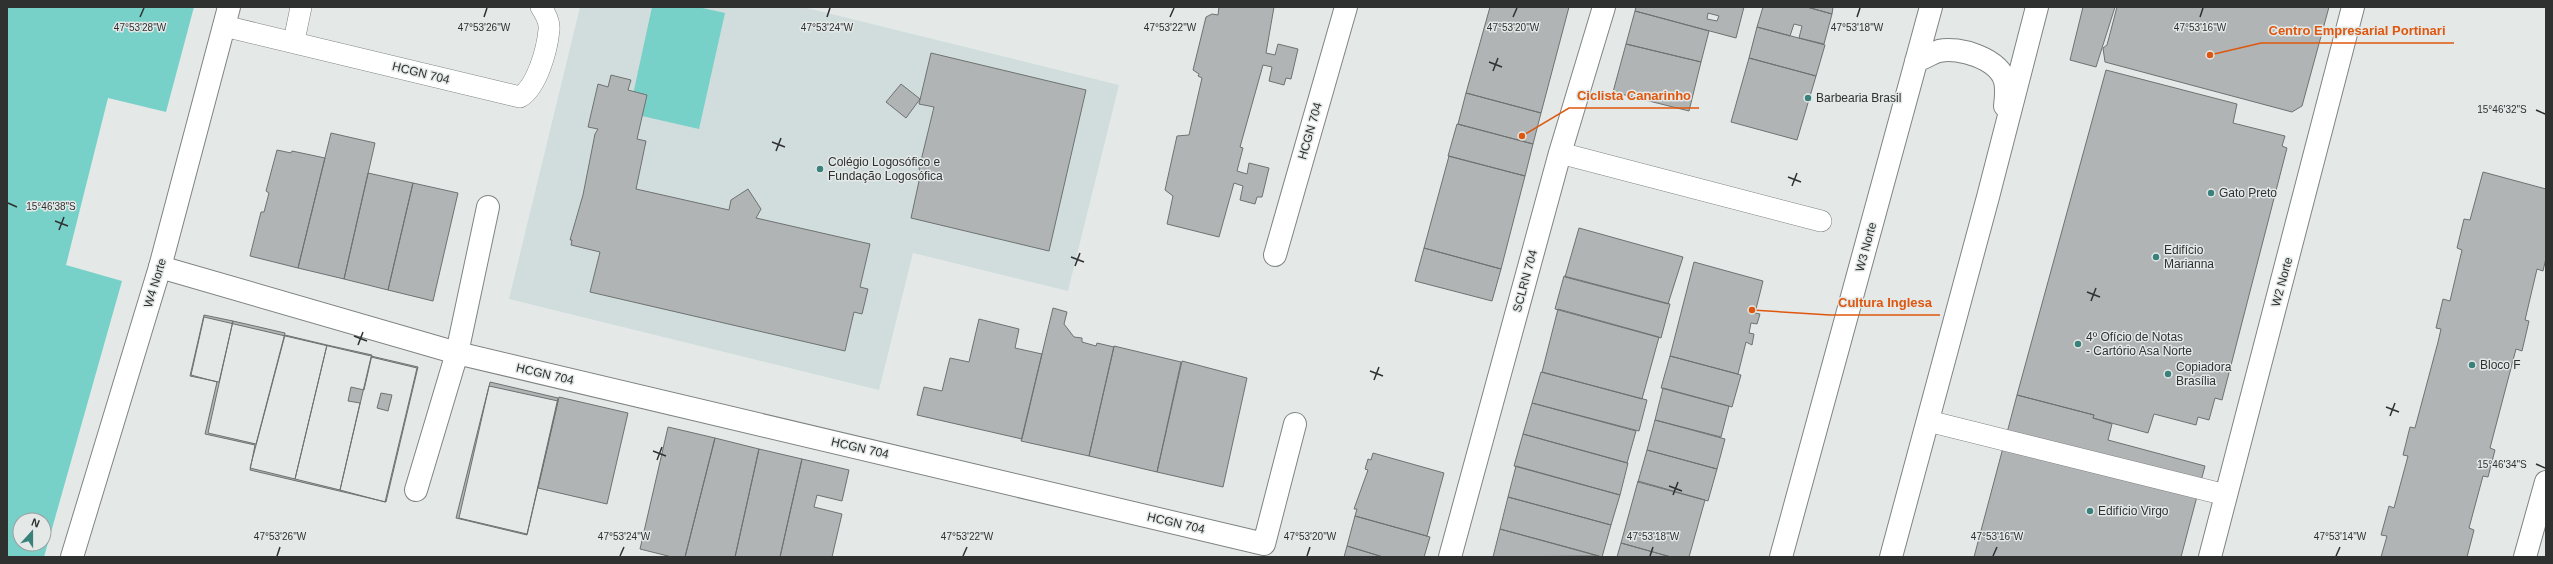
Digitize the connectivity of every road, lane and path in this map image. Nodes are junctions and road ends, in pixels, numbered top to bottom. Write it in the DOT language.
graph roads {
  1 [pos="301,7"];
  2 [pos="541,7"];
  3 [pos="1346,7"];
  4 [pos="1604,7"];
  5 [pos="1931,7"];
  6 [pos="2037,7"];
  7 [pos="2353,7"];
  8 [pos="227,16"];
  9 [pos="294,41"];
  10 [pos="1916,61"];
  11 [pos="1560,153"];
  12 [pos="1988,198"];
  13 [pos="488,207"];
  14 [pos="1821,221"];
  15 [pos="1275,255"];
  16 [pos="160,266"];
  17 [pos="457,353"];
  18 [pos="1928,421"];
  19 [pos="1295,424"];
  20 [pos="2546,482"];
  21 [pos="416,490"];
  22 [pos="2226,495"];
  23 [pos="1262,550"];
  24 [pos="72,557"];
  25 [pos="1450,557"];
  26 [pos="1781,557"];
  27 [pos="1891,557"];
  28 [pos="2210,557"];
  29 [pos="2525,557"];
  1 -- 9 [label="lane"];
  2 -- 9 [label="lane, HCGN 704"];
  3 -- 15 [label="street, HCGN 704"];
  4 -- 11 [label="street, SCLRN 704"];
  5 -- 10 [label="street, W3 Norte"];
  6 -- 12 [label="street"];
  7 -- 22 [label="street, W2 Norte"];
  8 -- 9 [label="lane, HCGN 704"];
  8 -- 16 [label="street, W4 Norte"];
  10 -- 12 [label="street"];
  10 -- 26 [label="street, W3 Norte"];
  11 -- 14 [label="lane"];
  11 -- 25 [label="street, SCLRN 704"];
  12 -- 18 [label="street"];
  13 -- 17 [label="street"];
  16 -- 17 [label="street, HCGN 704"];
  16 -- 24 [label="street, W4 Norte"];
  17 -- 21 [label="street"];
  17 -- 23 [label="street, HCGN 704"];
  18 -- 22 [label="lane"];
  18 -- 27 [label="street"];
  19 -- 23 [label="street, HCGN 704"];
  20 -- 29 [label="street"];
  22 -- 28 [label="street, W2 Norte"];
}
